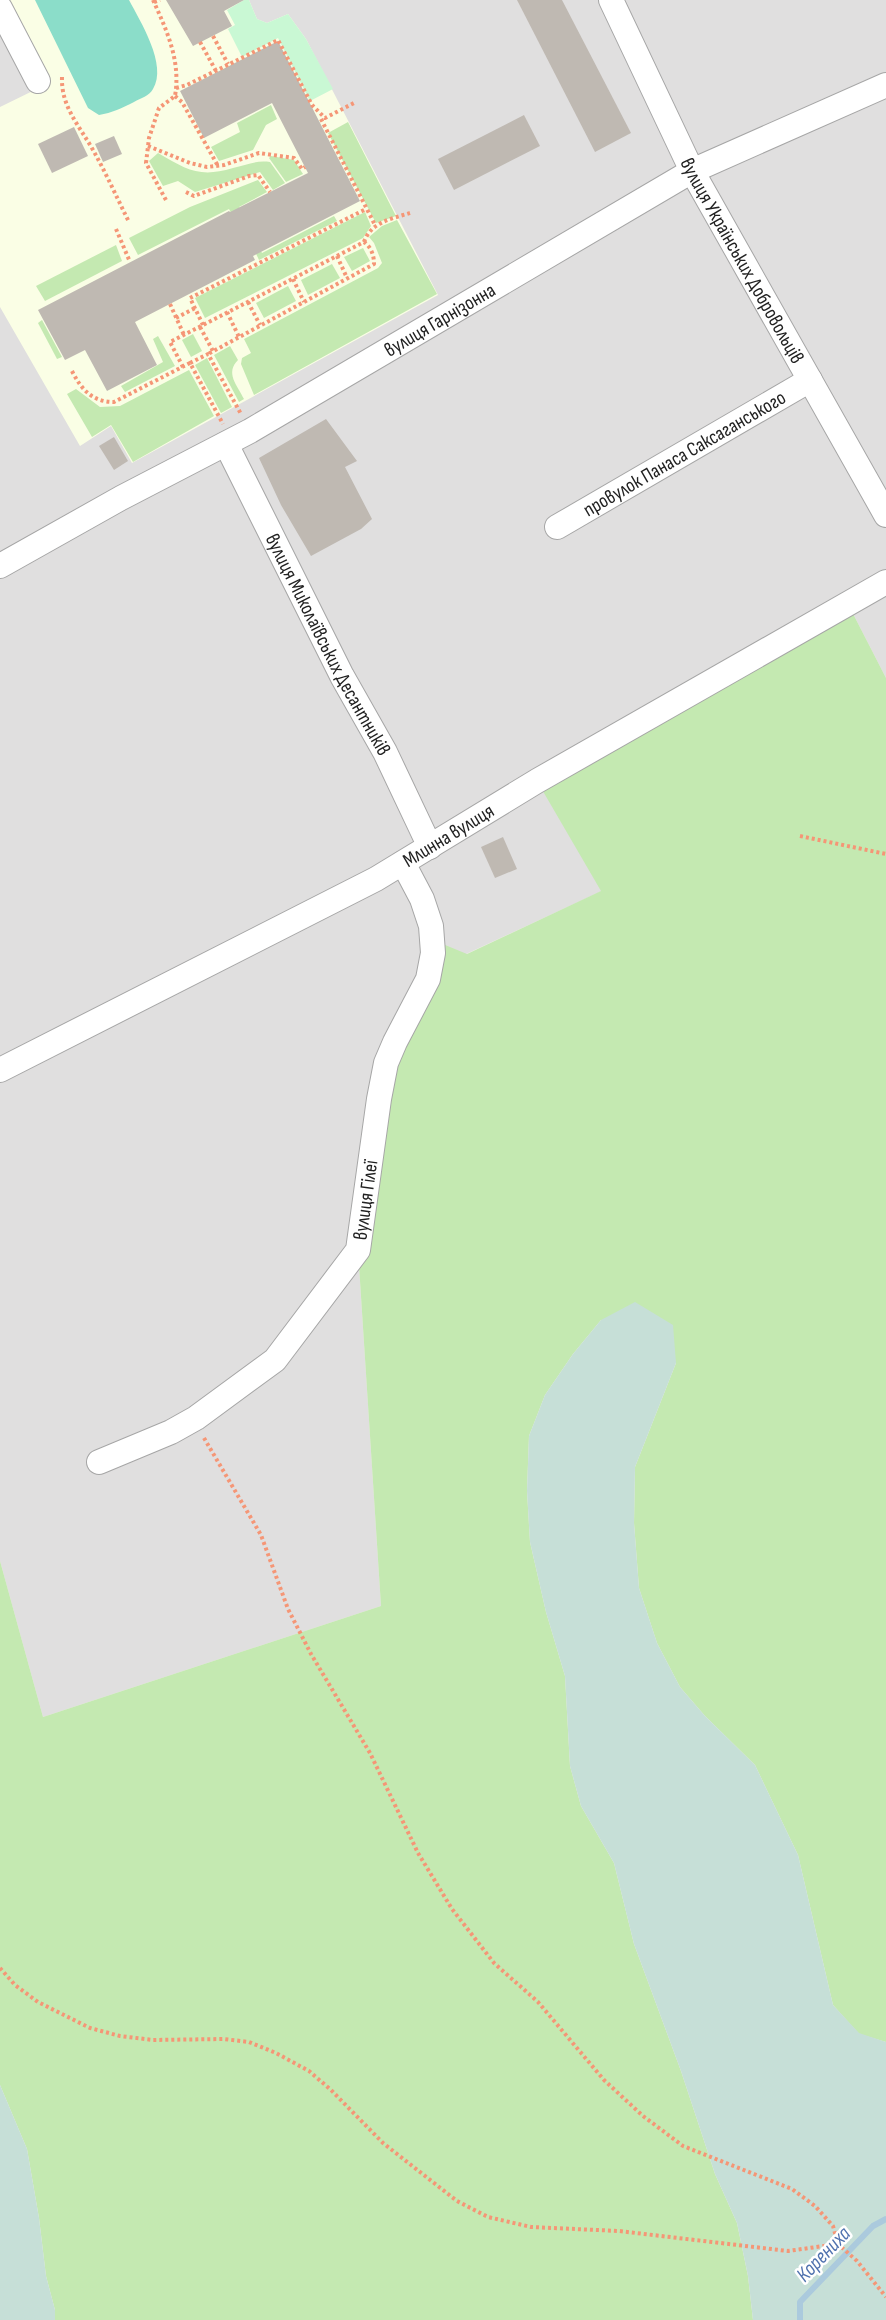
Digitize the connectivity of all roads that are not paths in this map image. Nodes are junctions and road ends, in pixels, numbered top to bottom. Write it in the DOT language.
graph roads {
  1 [pos="611,0"];
  2 [pos="0,8"];
  3 [pos="38,81"];
  4 [pos="886,85"];
  5 [pos="692,171"];
  6 [pos="810,380"];
  7 [pos="236,438"];
  8 [pos="886,514"];
  9 [pos="558,527"];
  10 [pos="0,566"];
  11 [pos="886,582"];
  12 [pos="430,847"];
  13 [pos="403,863"];
  14 [pos="0,1070"];
  15 [pos="99,1462"];
  1 -- 5 [label="street, вулиця Українських Добровольців"];
  2 -- 3 [label="street"];
  4 -- 5 [label="street, вулиця Гарнізонна"];
  5 -- 6 [label="street, вулиця Українських Добровольців"];
  5 -- 7 [label="street, вулиця Гарнізонна"];
  6 -- 8 [label="street, вулиця Українських Добровольців"];
  6 -- 9 [label="street, провулок Панаса Саксаганського"];
  7 -- 10 [label="street, вулиця Гарнізонна"];
  7 -- 12 [label="street, вулиця Миколаївських Десантників"];
  11 -- 12 [label="street, Млинна вулиця"];
  12 -- 13 [label="street, Млинна вулиця"];
  13 -- 14 [label="street, Млинна вулиця"];
  13 -- 15 [label="street, вулиця Гілеї"];
}
